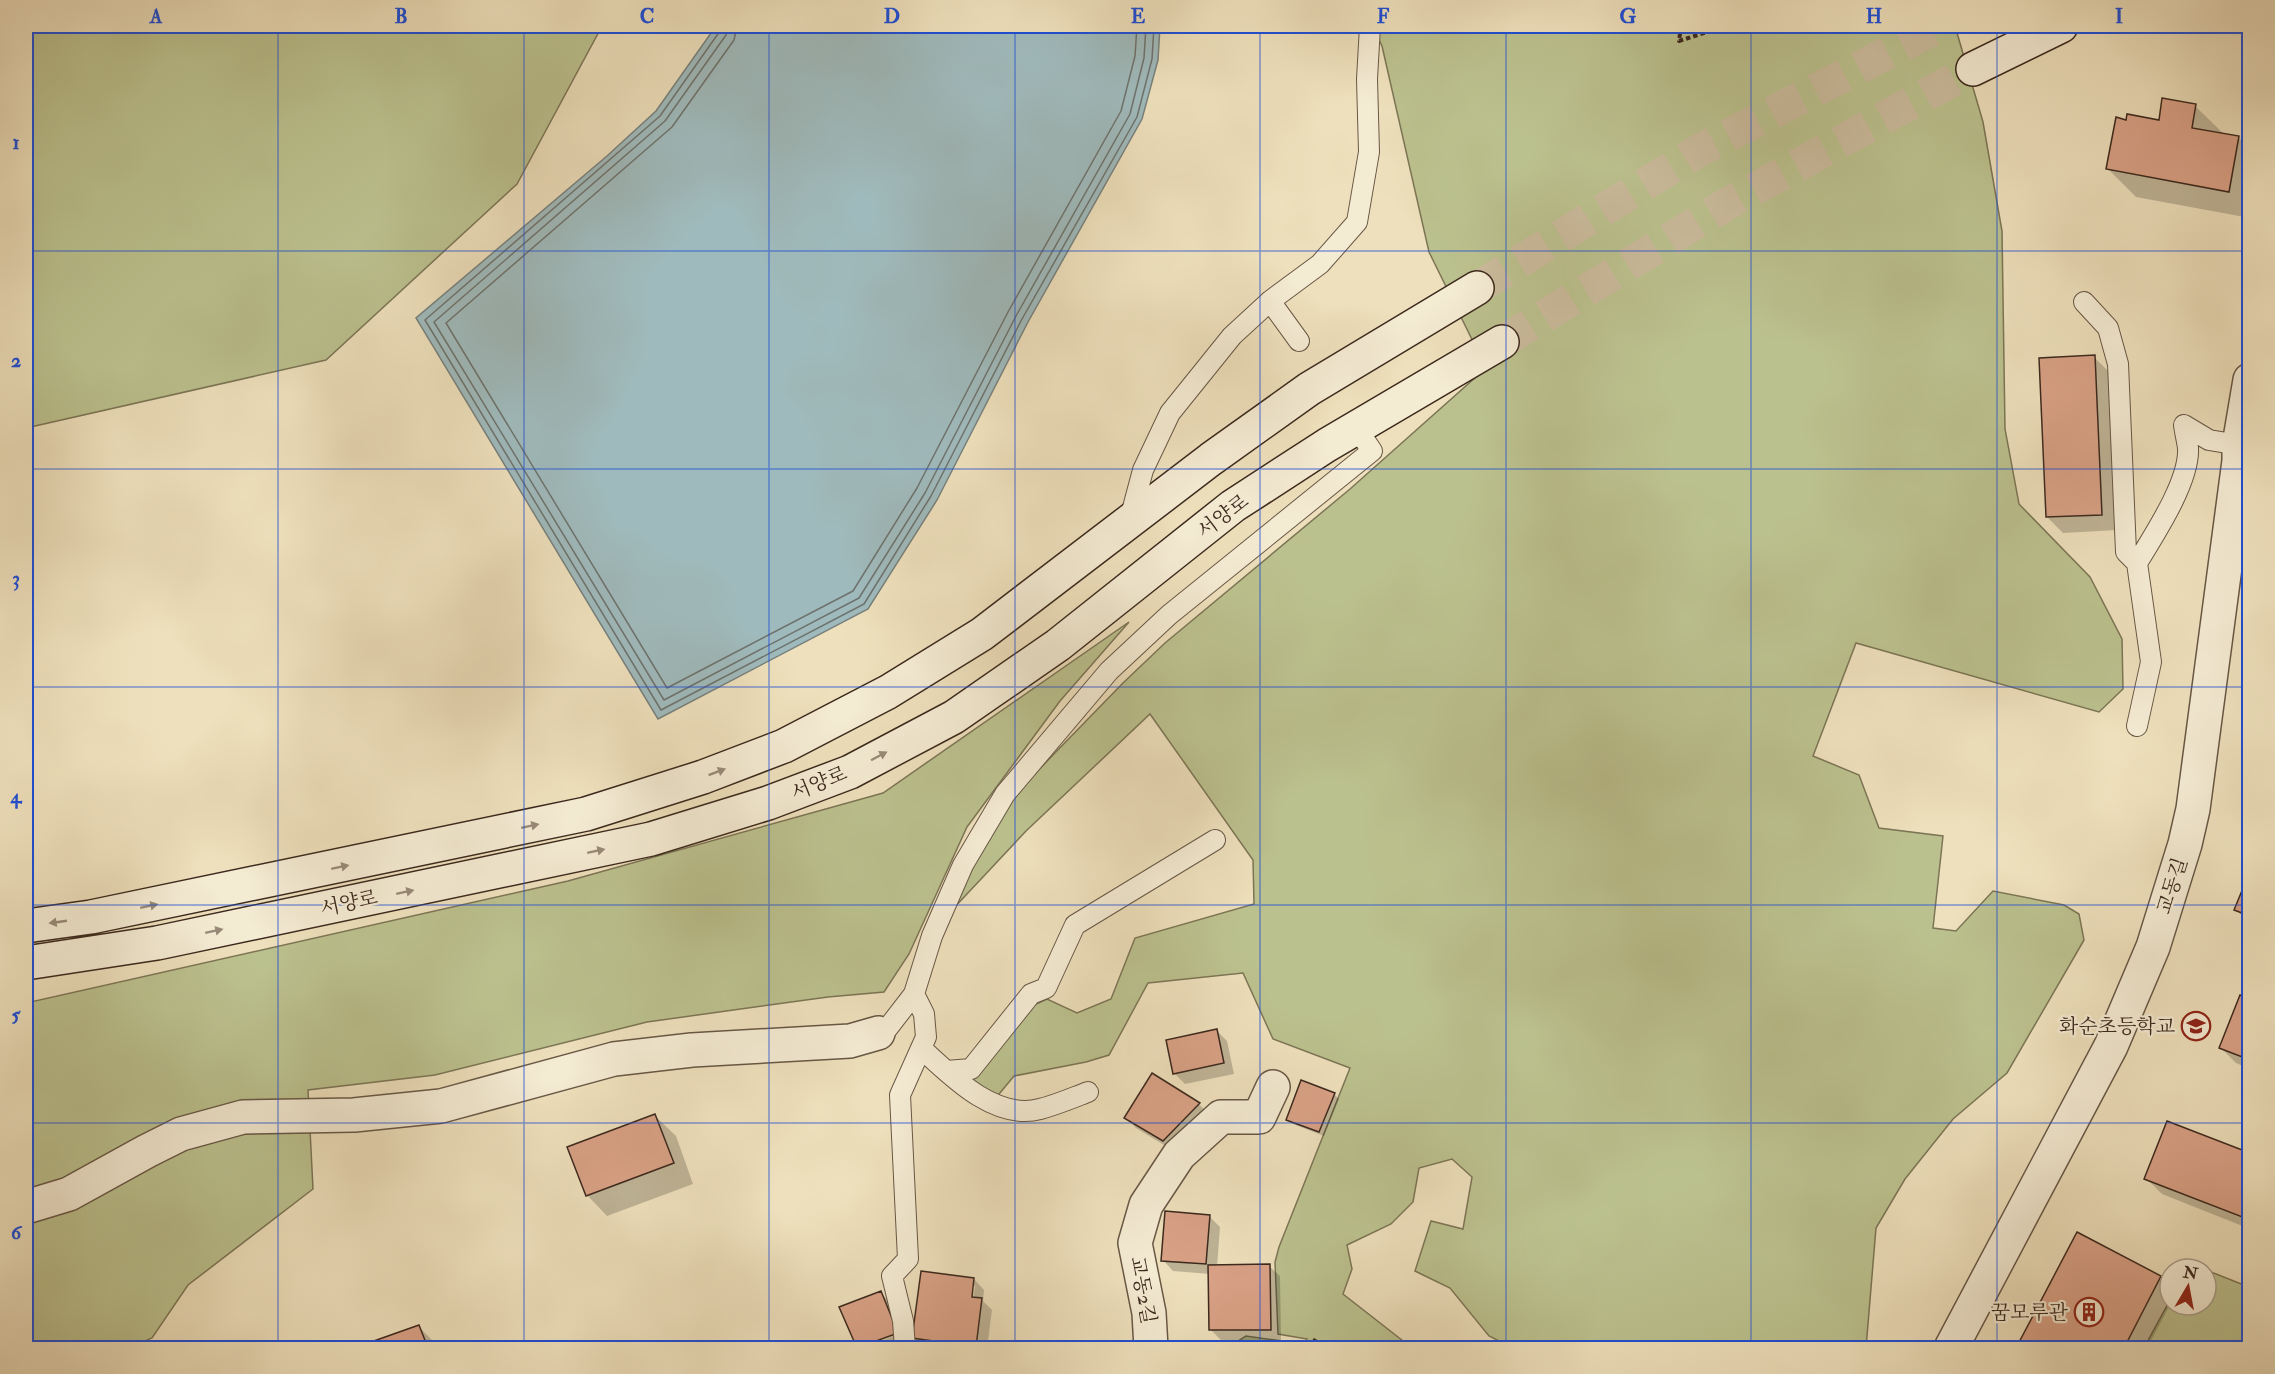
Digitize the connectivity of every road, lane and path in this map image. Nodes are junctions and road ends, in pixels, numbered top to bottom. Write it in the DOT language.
graph roads {
  1 [pos="1370,26"];
  2 [pos="1681,26"];
  3 [pos="1726,26"];
  4 [pos="2061,26"];
  5 [pos="1973,69"];
  6 [pos="1477,288"];
  7 [pos="1270,301"];
  8 [pos="2084,302"];
  9 [pos="1299,341"];
  10 [pos="1502,342"];
  11 [pos="2250,380"];
  12 [pos="1360,433"];
  13 [pos="2239,445"];
  14 [pos="1129,522"];
  15 [pos="2137,563"];
  16 [pos="2136,726"];
  17 [pos="1215,840"];
  18 [pos="26,926"];
  19 [pos="157,943"];
  20 [pos="26,963"];
  21 [pos="26,977"];
  22 [pos="914,994"];
  23 [pos="878,1033"];
  24 [pos="921,1048"];
  25 [pos="946,1071"];
  26 [pos="1274,1087"];
  27 [pos="1088,1092"];
  28 [pos="26,1207"];
  29 [pos="905,1348"];
  30 [pos="1151,1348"];
  31 [pos="1951,1348"];
  1 -- 7 [label="lane"];
  2 -- 3 [label="path"];
  4 -- 5 [label="main road"];
  6 -- 14 [label="main road, 서양로"];
  7 -- 9 [label="lane"];
  7 -- 14 [label="lane"];
  8 -- 15 [label="lane"];
  19 -- 10 [label="main road, 서양로, one-way"];
  11 -- 13 [label="main road, 교동길"];
  12 -- 22 [label="lane"];
  13 -- 15 [label="lane"];
  13 -- 31 [label="main road, 교동길"];
  14 -- 18 [label="main road, 서양로"];
  15 -- 16 [label="lane"];
  17 -- 25 [label="lane"];
  19 -- 20 [label="main road, 서양로"];
  19 -- 21 [label="main road"];
  22 -- 23 [label="lane"];
  22 -- 24 [label="lane"];
  23 -- 28 [label="main road"];
  24 -- 25 [label="lane"];
  24 -- 29 [label="lane"];
  25 -- 27 [label="lane"];
  26 -- 30 [label="main road, 교동2길"];
}
